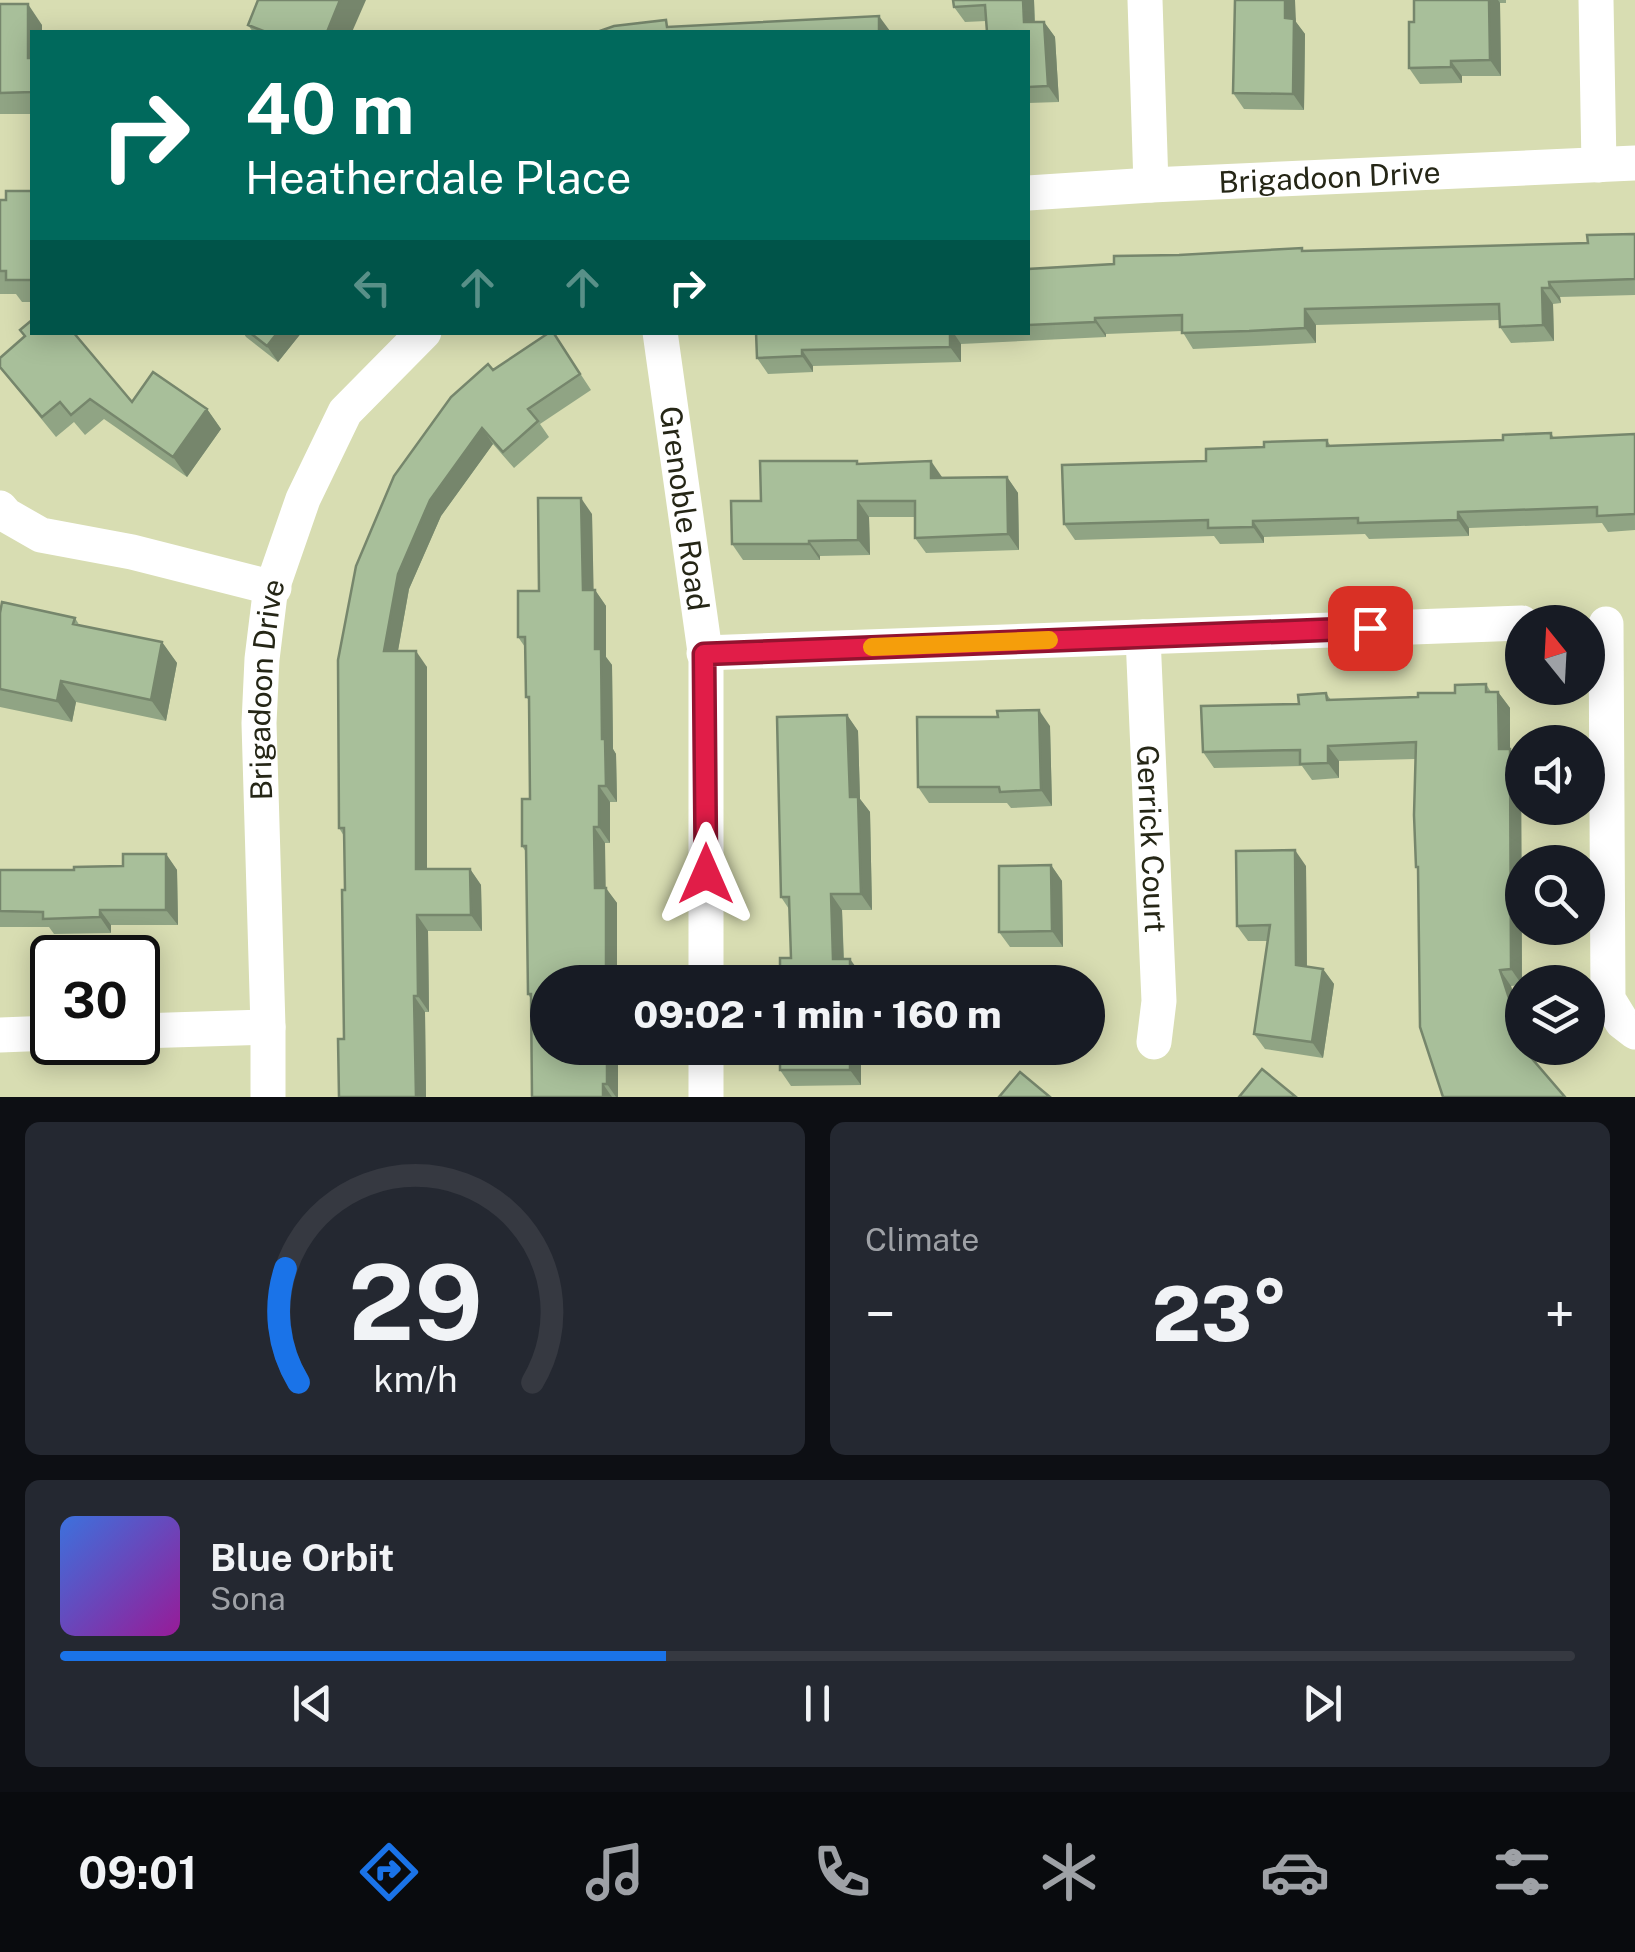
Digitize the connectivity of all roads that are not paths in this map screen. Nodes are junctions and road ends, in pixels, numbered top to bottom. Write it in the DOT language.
graph roads {
  1 [pos="1145,0"];
  2 [pos="1596,0"];
  3 [pos="1635,163"];
  4 [pos="1600,164"];
  5 [pos="1151,185"];
  6 [pos="1030,193"];
  7 [pos="421,335"];
  8 [pos="660,335"];
  9 [pos="0,508"];
  10 [pos="274,588"];
  11 [pos="1505,624"];
  12 [pos="1609,624"];
  13 [pos="1143,636"];
  14 [pos="704,654"];
  15 [pos="706,965"];
  16 [pos="268,1028"];
  17 [pos="160,1030"];
  18 [pos="1635,1032"];
  19 [pos="30,1034"];
  20 [pos="0,1035"];
  21 [pos="1154,1042"];
  22 [pos="706,1065"];
  23 [pos="268,1097"];
  24 [pos="706,1097"];
  1 -- 5 [label="street"];
  2 -- 4 [label="street"];
  3 -- 4 [label="street, Brigadoon Drive"];
  4 -- 5 [label="street, Brigadoon Drive"];
  5 -- 6 [label="street, Brigadoon Drive"];
  7 -- 10 [label="street, Brigadoon Drive"];
  8 -- 14 [label="street, Grenoble Road"];
  9 -- 10 [label="street"];
  10 -- 16 [label="street, Brigadoon Drive"];
  11 -- 13 [label="street"];
  12 -- 18 [label="street"];
  13 -- 14 [label="street"];
  13 -- 21 [label="street, Gerrick Court"];
  14 -- 15 [label="street, Grenoble Road"];
  16 -- 17 [label="street"];
  16 -- 23 [label="street, Brigadoon Drive"];
  19 -- 20 [label="street"];
  22 -- 24 [label="street"];
}
